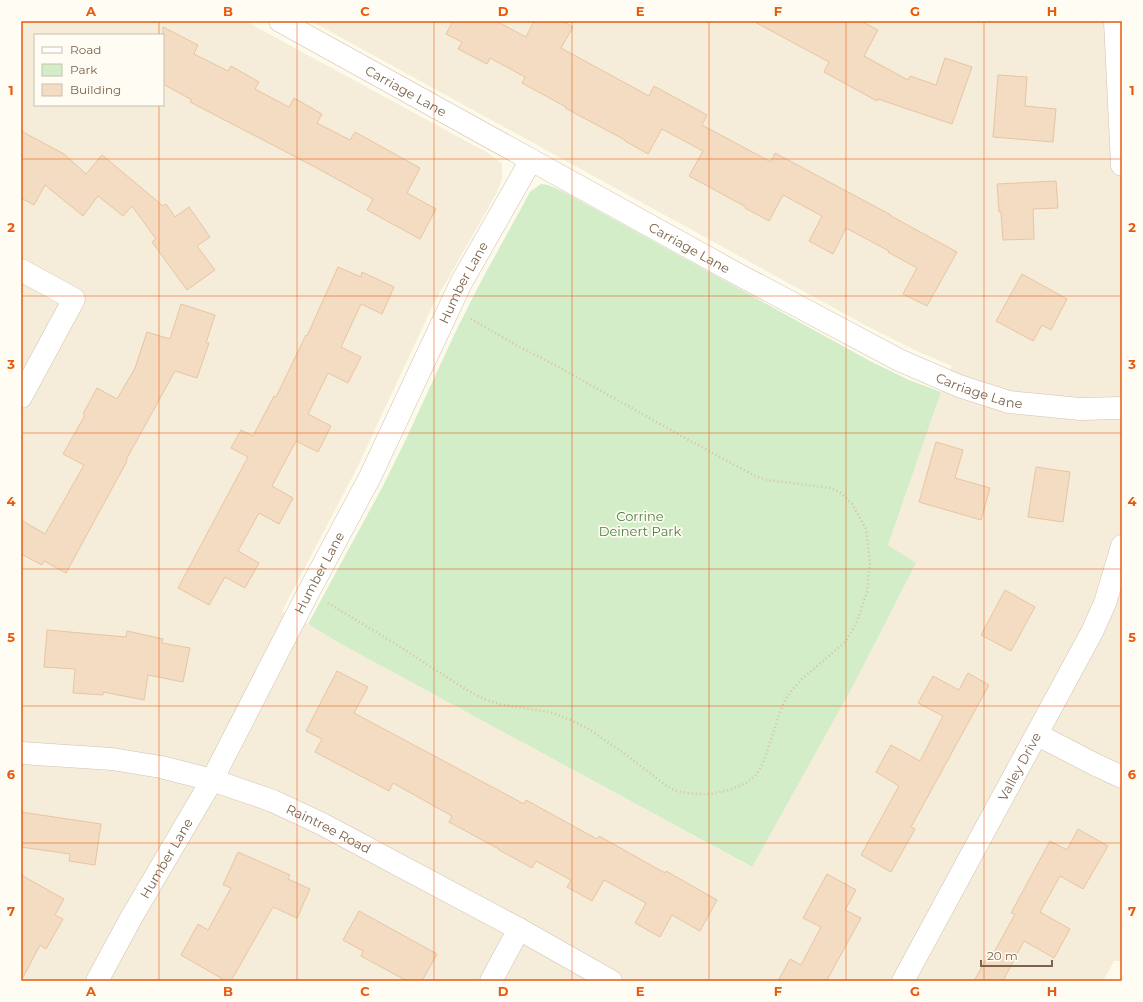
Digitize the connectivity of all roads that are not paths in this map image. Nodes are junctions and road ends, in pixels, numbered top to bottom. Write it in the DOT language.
graph roads {
  1 [pos="280,21"];
  2 [pos="1115,21"];
  3 [pos="531,160"];
  4 [pos="1122,164"];
  5 [pos="21,270"];
  6 [pos="21,397"];
  7 [pos="1122,408"];
  8 [pos="1122,546"];
  9 [pos="1038,735"];
  10 [pos="21,753"];
  11 [pos="1122,777"];
  12 [pos="212,780"];
  13 [pos="519,929"];
  14 [pos="97,981"];
  15 [pos="491,981"];
  16 [pos="611,981"];
  17 [pos="903,981"];
  1 -- 3 [label="street, Carriage Lane"];
  2 -- 4 [label="street"];
  3 -- 7 [label="street, Carriage Lane"];
  3 -- 12 [label="street, Humber Lane"];
  5 -- 6 [label="street"];
  8 -- 9 [label="street, Valley Drive"];
  9 -- 11 [label="street"];
  9 -- 17 [label="street, Valley Drive"];
  10 -- 12 [label="street, Raintree Road"];
  12 -- 13 [label="street, Raintree Road"];
  12 -- 14 [label="street, Humber Lane"];
  13 -- 15 [label="street"];
  13 -- 16 [label="street, Raintree Road"];
}
